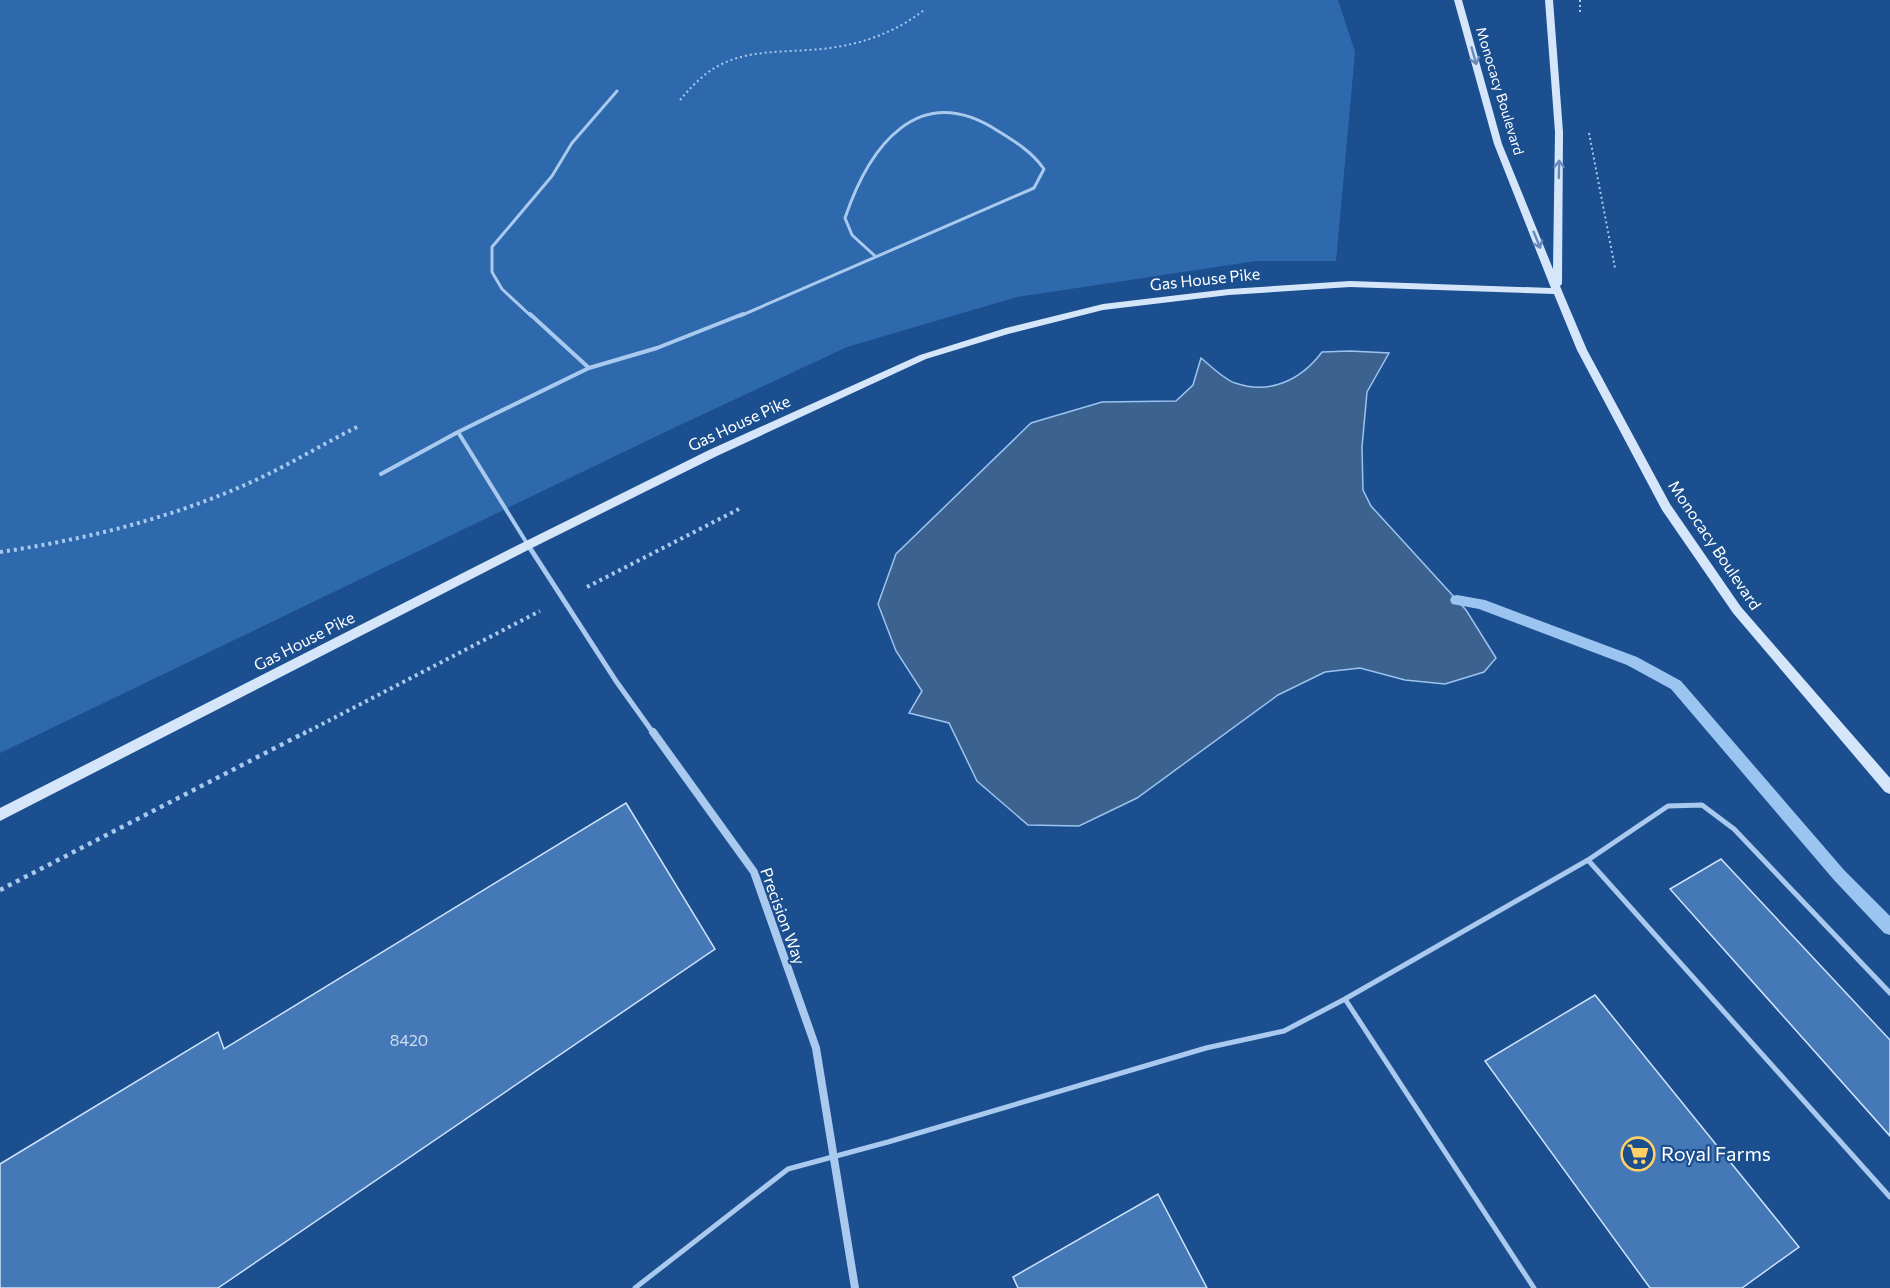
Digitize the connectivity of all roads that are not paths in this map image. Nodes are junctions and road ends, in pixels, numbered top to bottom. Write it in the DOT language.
graph roads {
  1 [pos="1458,0"];
  2 [pos="1549,0"];
  3 [pos="617,91"];
  4 [pos="874,255"];
  5 [pos="1557,291"];
  6 [pos="589,368"];
  7 [pos="458,432"];
  8 [pos="381,474"];
  9 [pos="528,545"];
  10 [pos="1890,788"];
  11 [pos="0,815"];
  12 [pos="1587,860"];
  13 [pos="1890,993"];
  14 [pos="1345,999"];
  15 [pos="833,1157"];
  16 [pos="1890,1197"];
  17 [pos="635,1288"];
  18 [pos="855,1288"];
  19 [pos="1534,1288"];
  1 -- 5 [label="main road, Monocacy Boulevard, one-way"];
  5 -- 2 [label="main road, Monocacy Boulevard, one-way"];
  3 -- 6 [label="lane"];
  4 -- 4 [label="lane"];
  4 -- 6 [label="lane"];
  5 -- 9 [label="main road, Gas House Pike"];
  5 -- 10 [label="main road, Monocacy Boulevard"];
  6 -- 7 [label="lane"];
  7 -- 8 [label="lane"];
  7 -- 9 [label="lane"];
  9 -- 11 [label="main road, Gas House Pike"];
  9 -- 15 [label="street, Precision Way"];
  12 -- 13 [label="lane"];
  12 -- 14 [label="lane"];
  12 -- 16 [label="lane"];
  14 -- 15 [label="lane"];
  14 -- 19 [label="lane"];
  15 -- 17 [label="lane"];
  15 -- 18 [label="street, Precision Way"];
}
